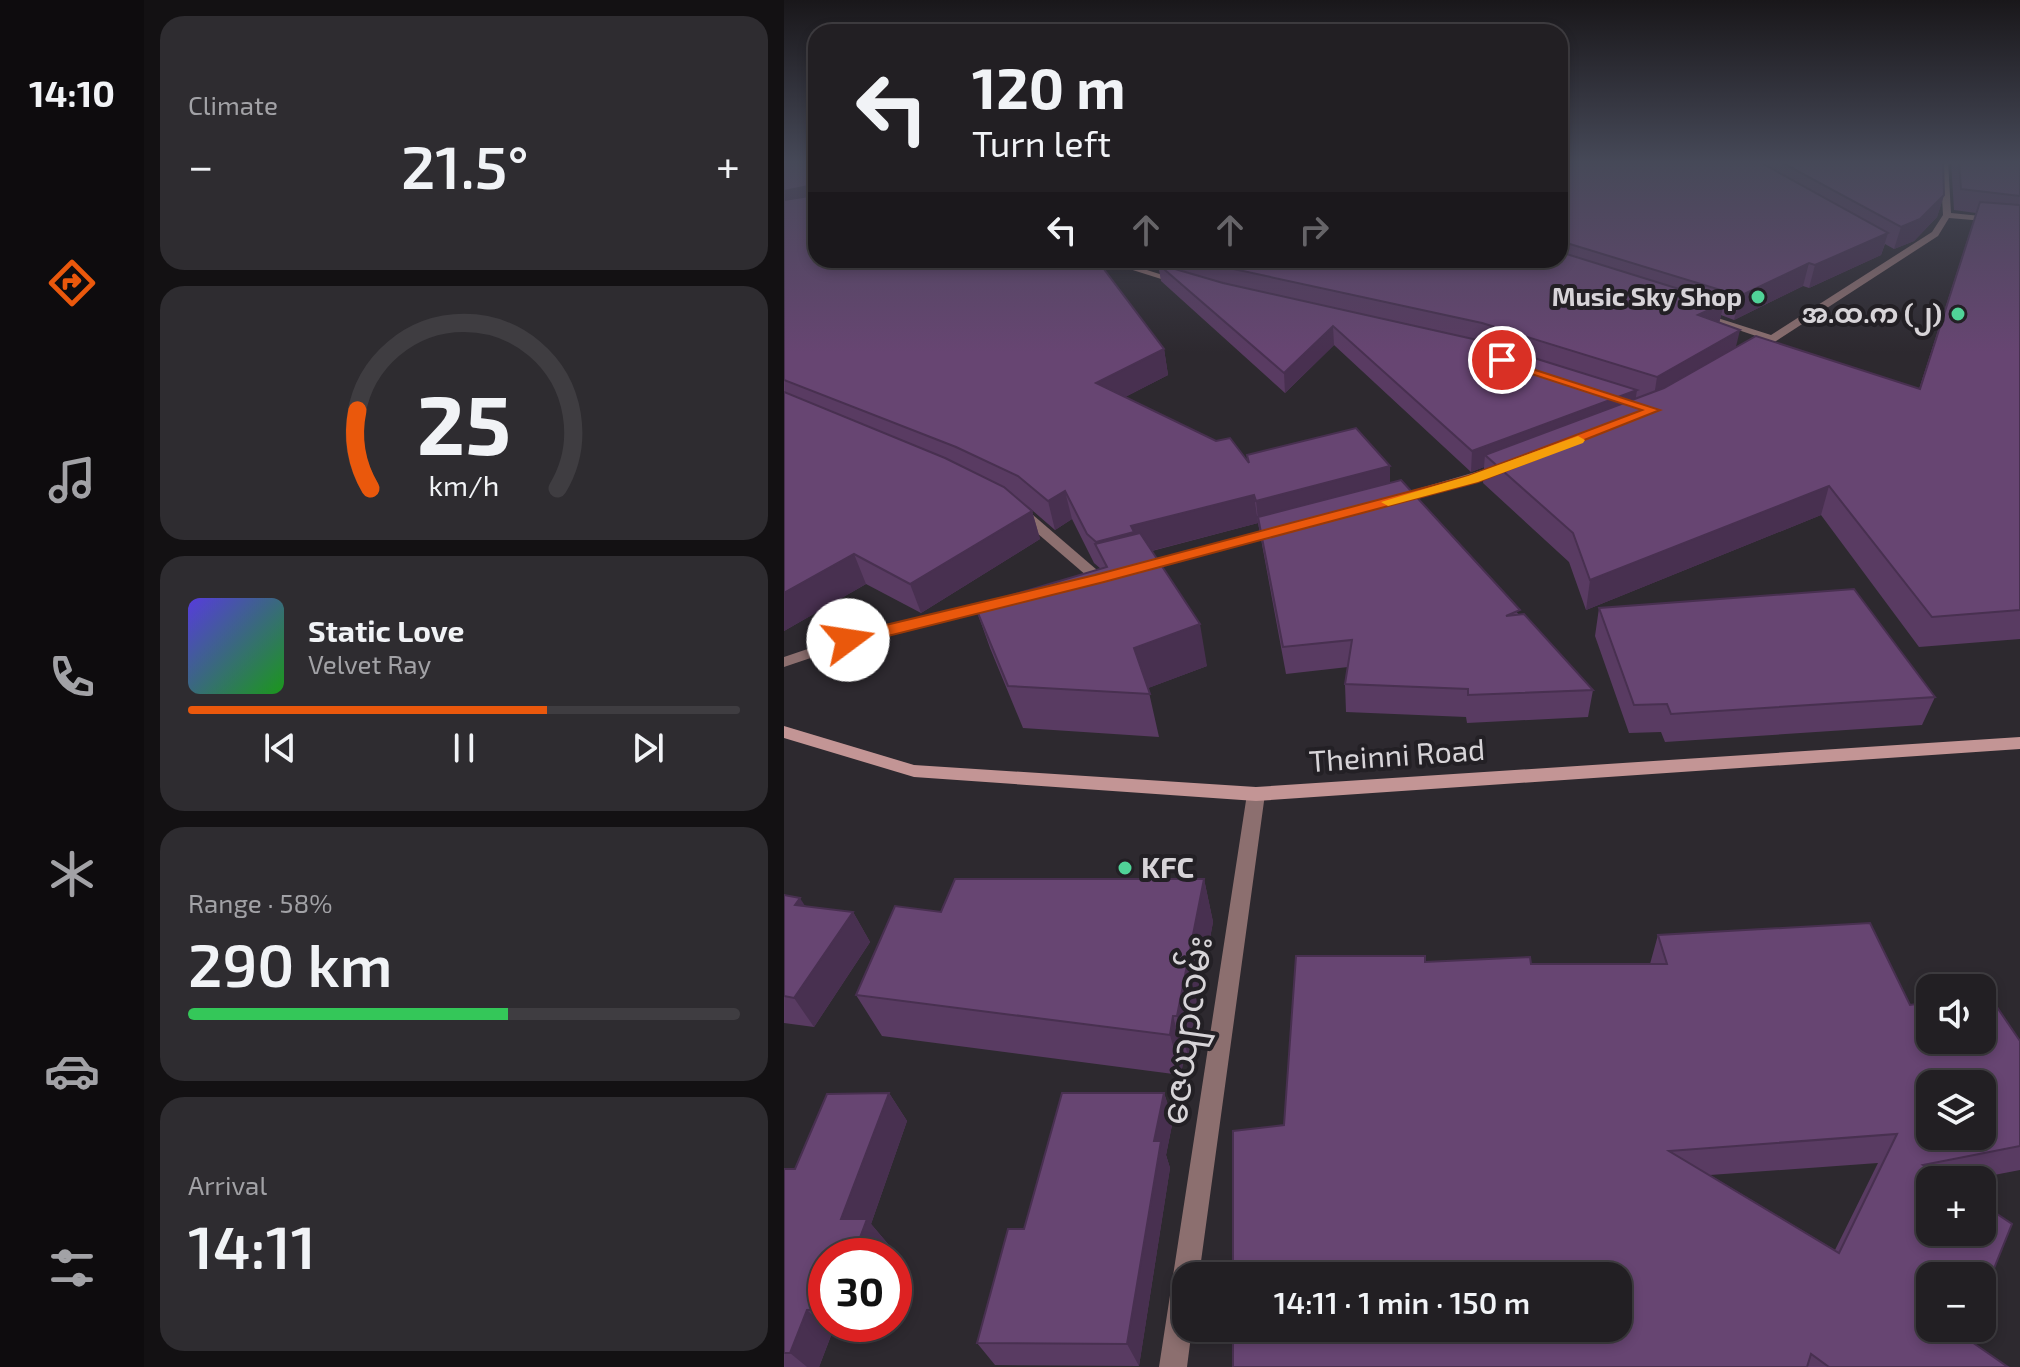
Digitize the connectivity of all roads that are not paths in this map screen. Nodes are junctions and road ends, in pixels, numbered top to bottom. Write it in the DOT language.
graph roads {
  1 [pos="1941,225"];
  2 [pos="1886,252"];
  3 [pos="1899,259"];
  4 [pos="1133,268"];
  5 [pos="1188,284"];
  6 [pos="1685,311"];
  7 [pos="1774,339"];
  8 [pos="1747,355"];
  9 [pos="1513,464"];
  10 [pos="1383,503"];
  11 [pos="1007,504"];
  12 [pos="1294,527"];
  13 [pos="1129,571"];
  14 [pos="1114,575"];
  15 [pos="1099,579"];
  16 [pos="1084,582"];
  17 [pos="1010,600"];
  18 [pos="784,662"];
  19 [pos="784,732"];
  20 [pos="2020,743"];
  21 [pos="1256,794"];
  22 [pos="1188,1262"];
  23 [pos="1177,1342"];
  24 [pos="1173,1367"];
  1 -- 3 [label="street"];
  2 -- 3 [label="street"];
  3 -- 7 [label="street"];
  4 -- 5 [label="street"];
  6 -- 7 [label="street"];
  7 -- 8 [label="street"];
  9 -- 10 [label="street"];
  11 -- 15 [label="street"];
  12 -- 13 [label="street"];
  14 -- 15 [label="street"];
  15 -- 16 [label="street"];
  17 -- 18 [label="street"];
  19 -- 21 [label="main road, Theinni Road"];
  20 -- 21 [label="main road, Theinni Road"];
  21 -- 22 [label="street, ဇေယျာလမ်း"];
  23 -- 24 [label="street, ဇေယျာလမ်း"];
}
